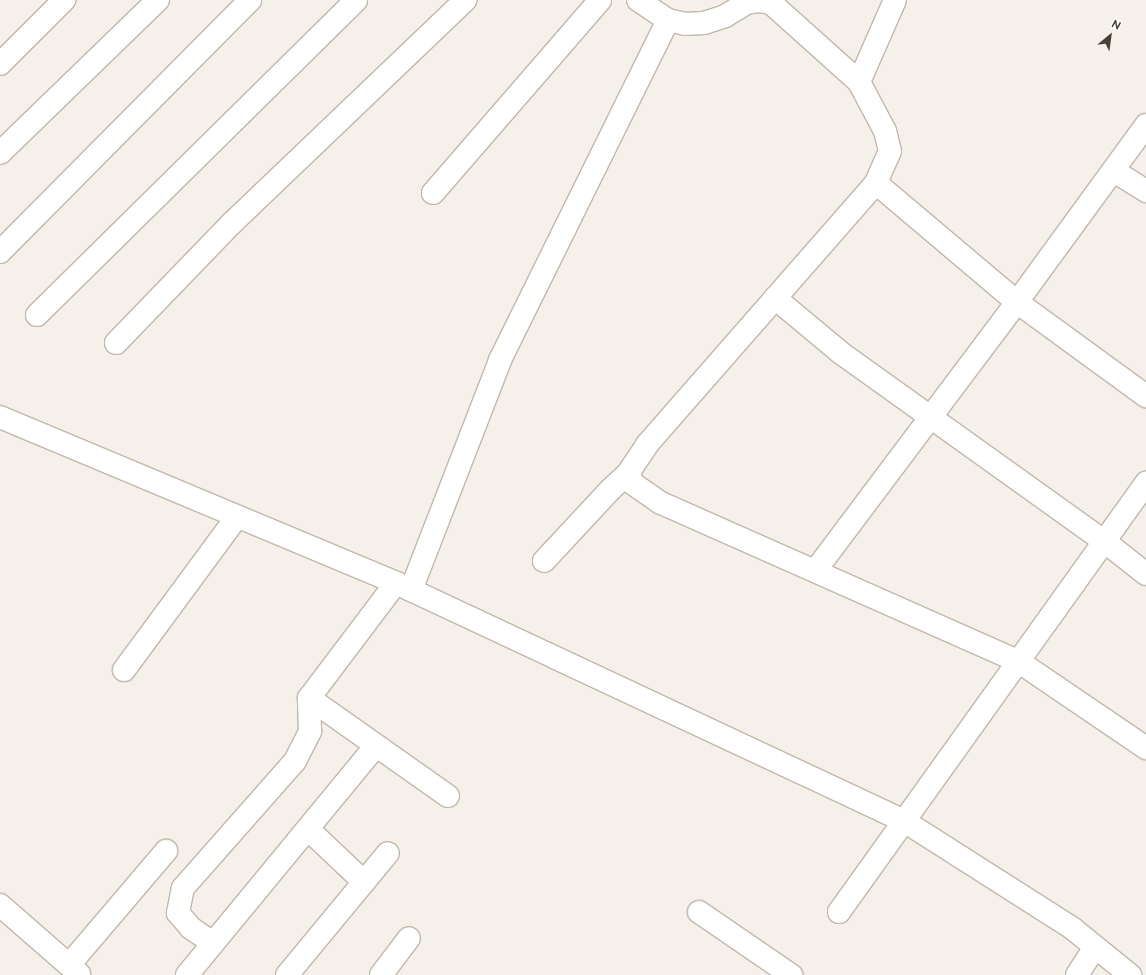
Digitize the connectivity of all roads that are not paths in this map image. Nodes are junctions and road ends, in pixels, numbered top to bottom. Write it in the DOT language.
graph roads {
  1 [pos="64,0"];
  2 [pos="158,0"];
  3 [pos="250,0"];
  4 [pos="356,0"];
  5 [pos="465,0"];
  6 [pos="600,0"];
  7 [pos="638,0"];
  8 [pos="895,0"];
  9 [pos="668,20"];
  10 [pos="0,64"];
  11 [pos="859,82"];
  12 [pos="1146,125"];
  13 [pos="0,153"];
  14 [pos="1114,171"];
  15 [pos="876,183"];
  16 [pos="1146,191"];
  17 [pos="433,193"];
  18 [pos="0,252"];
  19 [pos="775,298"];
  20 [pos="1017,302"];
  21 [pos="37,315"];
  22 [pos="116,343"];
  23 [pos="1146,396"];
  24 [pos="0,417"];
  25 [pos="932,417"];
  26 [pos="629,472"];
  27 [pos="1146,483"];
  28 [pos="237,517"];
  29 [pos="1104,541"];
  30 [pos="544,561"];
  31 [pos="815,571"];
  32 [pos="1146,574"];
  33 [pos="404,586"];
  34 [pos="1018,661"];
  35 [pos="124,670"];
  36 [pos="309,698"];
  37 [pos="376,746"];
  38 [pos="1146,748"];
  39 [pos="448,796"];
  40 [pos="904,821"];
  41 [pos="308,829"];
  42 [pos="166,851"];
  43 [pos="388,853"];
  44 [pos="364,882"];
  45 [pos="0,905"];
  46 [pos="699,912"];
  47 [pos="839,912"];
  48 [pos="409,938"];
  49 [pos="213,943"];
  50 [pos="1095,947"];
  51 [pos="74,970"];
  52 [pos="187,975"];
  53 [pos="287,975"];
  54 [pos="381,975"];
  55 [pos="791,975"];
  56 [pos="1077,975"];
  57 [pos="1130,975"];
  1 -- 10 [label="street"];
  2 -- 13 [label="street"];
  3 -- 18 [label="street"];
  4 -- 21 [label="street"];
  5 -- 22 [label="street"];
  6 -- 17 [label="street"];
  7 -- 9 [label="street"];
  8 -- 11 [label="street"];
  9 -- 11 [label="street"];
  9 -- 33 [label="street"];
  11 -- 15 [label="street"];
  12 -- 14 [label="street"];
  14 -- 16 [label="street"];
  14 -- 20 [label="street"];
  15 -- 19 [label="street"];
  15 -- 20 [label="street"];
  19 -- 25 [label="street"];
  19 -- 26 [label="street"];
  20 -- 23 [label="street"];
  20 -- 25 [label="street"];
  24 -- 28 [label="street"];
  25 -- 29 [label="street"];
  25 -- 31 [label="street"];
  26 -- 30 [label="street"];
  26 -- 31 [label="street"];
  27 -- 29 [label="street"];
  28 -- 33 [label="street"];
  28 -- 35 [label="street"];
  29 -- 32 [label="street"];
  29 -- 34 [label="street"];
  31 -- 34 [label="street"];
  33 -- 36 [label="street"];
  33 -- 40 [label="street"];
  34 -- 38 [label="street"];
  34 -- 40 [label="street"];
  36 -- 37 [label="street"];
  36 -- 49 [label="street"];
  37 -- 39 [label="street"];
  37 -- 41 [label="street"];
  40 -- 47 [label="street"];
  40 -- 50 [label="street"];
  41 -- 44 [label="street"];
  41 -- 49 [label="street"];
  42 -- 51 [label="street"];
  43 -- 44 [label="street"];
  44 -- 53 [label="street"];
  45 -- 51 [label="street"];
  46 -- 55 [label="street"];
  48 -- 54 [label="street"];
  49 -- 52 [label="street"];
  50 -- 56 [label="street"];
  50 -- 57 [label="street"];
}
